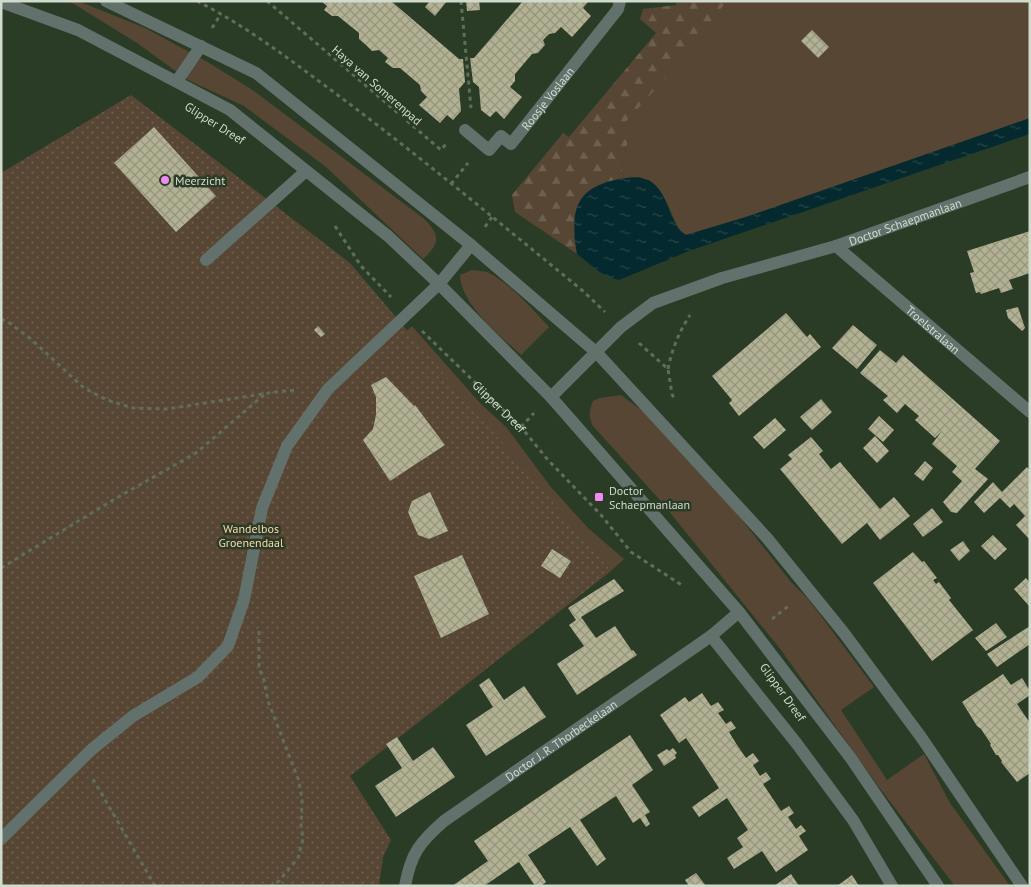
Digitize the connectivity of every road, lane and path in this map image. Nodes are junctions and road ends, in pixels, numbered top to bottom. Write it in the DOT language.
graph roads {
  1 [pos="106,1"];
  2 [pos="196,1"];
  3 [pos="267,1"];
  4 [pos="461,1"];
  5 [pos="620,1"];
  6 [pos="1,2"];
  7 [pos="201,46"];
  8 [pos="176,81"];
  9 [pos="465,130"];
  10 [pos="501,136"];
  11 [pos="450,138"];
  12 [pos="306,171"];
  13 [pos="1030,177"];
  14 [pos="492,217"];
  15 [pos="332,220"];
  16 [pos="470,245"];
  17 [pos="836,246"];
  18 [pos="206,260"];
  19 [pos="438,284"];
  20 [pos="696,307"];
  21 [pos="407,314"];
  22 [pos="1,319"];
  23 [pos="596,353"];
  24 [pos="668,369"];
  25 [pos="328,389"];
  26 [pos="265,394"];
  27 [pos="551,397"];
  28 [pos="1030,412"];
  29 [pos="1,568"];
  30 [pos="687,589"];
  31 [pos="244,600"];
  32 [pos="739,612"];
  33 [pos="711,636"];
  34 [pos="81,759"];
  35 [pos="1,839"];
  36 [pos="155,886"];
  37 [pos="271,886"];
  38 [pos="405,886"];
  39 [pos="892,886"];
  40 [pos="938,886"];
  41 [pos="1022,886"];
  1 -- 7 [label="street"];
  2 -- 14 [label="path"];
  3 -- 11 [label="path, Haya van Somerenpad"];
  4 -- 10 [label="path"];
  5 -- 10 [label="street, Roosje Voslaan"];
  6 -- 8 [label="street, Glipper Dreef"];
  7 -- 8 [label="street"];
  7 -- 16 [label="street"];
  8 -- 12 [label="street, Glipper Dreef"];
  9 -- 10 [label="street, Roosje Voslaan"];
  12 -- 18 [label="street"];
  12 -- 19 [label="street, Glipper Dreef"];
  13 -- 17 [label="street, Doctor Schaepmanlaan"];
  15 -- 21 [label="path, Glipper Dreef"];
  16 -- 19 [label="street"];
  16 -- 23 [label="street"];
  17 -- 23 [label="street, Doctor Schaepmanlaan"];
  17 -- 28 [label="street, Troelstralaan"];
  19 -- 21 [label="street"];
  19 -- 27 [label="street, Glipper Dreef"];
  20 -- 24 [label="path"];
  21 -- 25 [label="street"];
  21 -- 30 [label="path, Glipper Dreef"];
  22 -- 26 [label="path"];
  23 -- 27 [label="street, Doctor Schaepmanlaan"];
  23 -- 41 [label="street"];
  25 -- 26 [label="path"];
  25 -- 31 [label="street"];
  26 -- 29 [label="path"];
  27 -- 32 [label="street, Glipper Dreef"];
  31 -- 34 [label="street"];
  31 -- 37 [label="path"];
  32 -- 33 [label="street, Doctor J. R. Thorbeckelaan"];
  32 -- 40 [label="street, Glipper Dreef"];
  33 -- 38 [label="street, Doctor J. R. Thorbeckelaan"];
  33 -- 39 [label="street, Glipper Dreef"];
  34 -- 35 [label="street"];
  34 -- 36 [label="path"];
}
